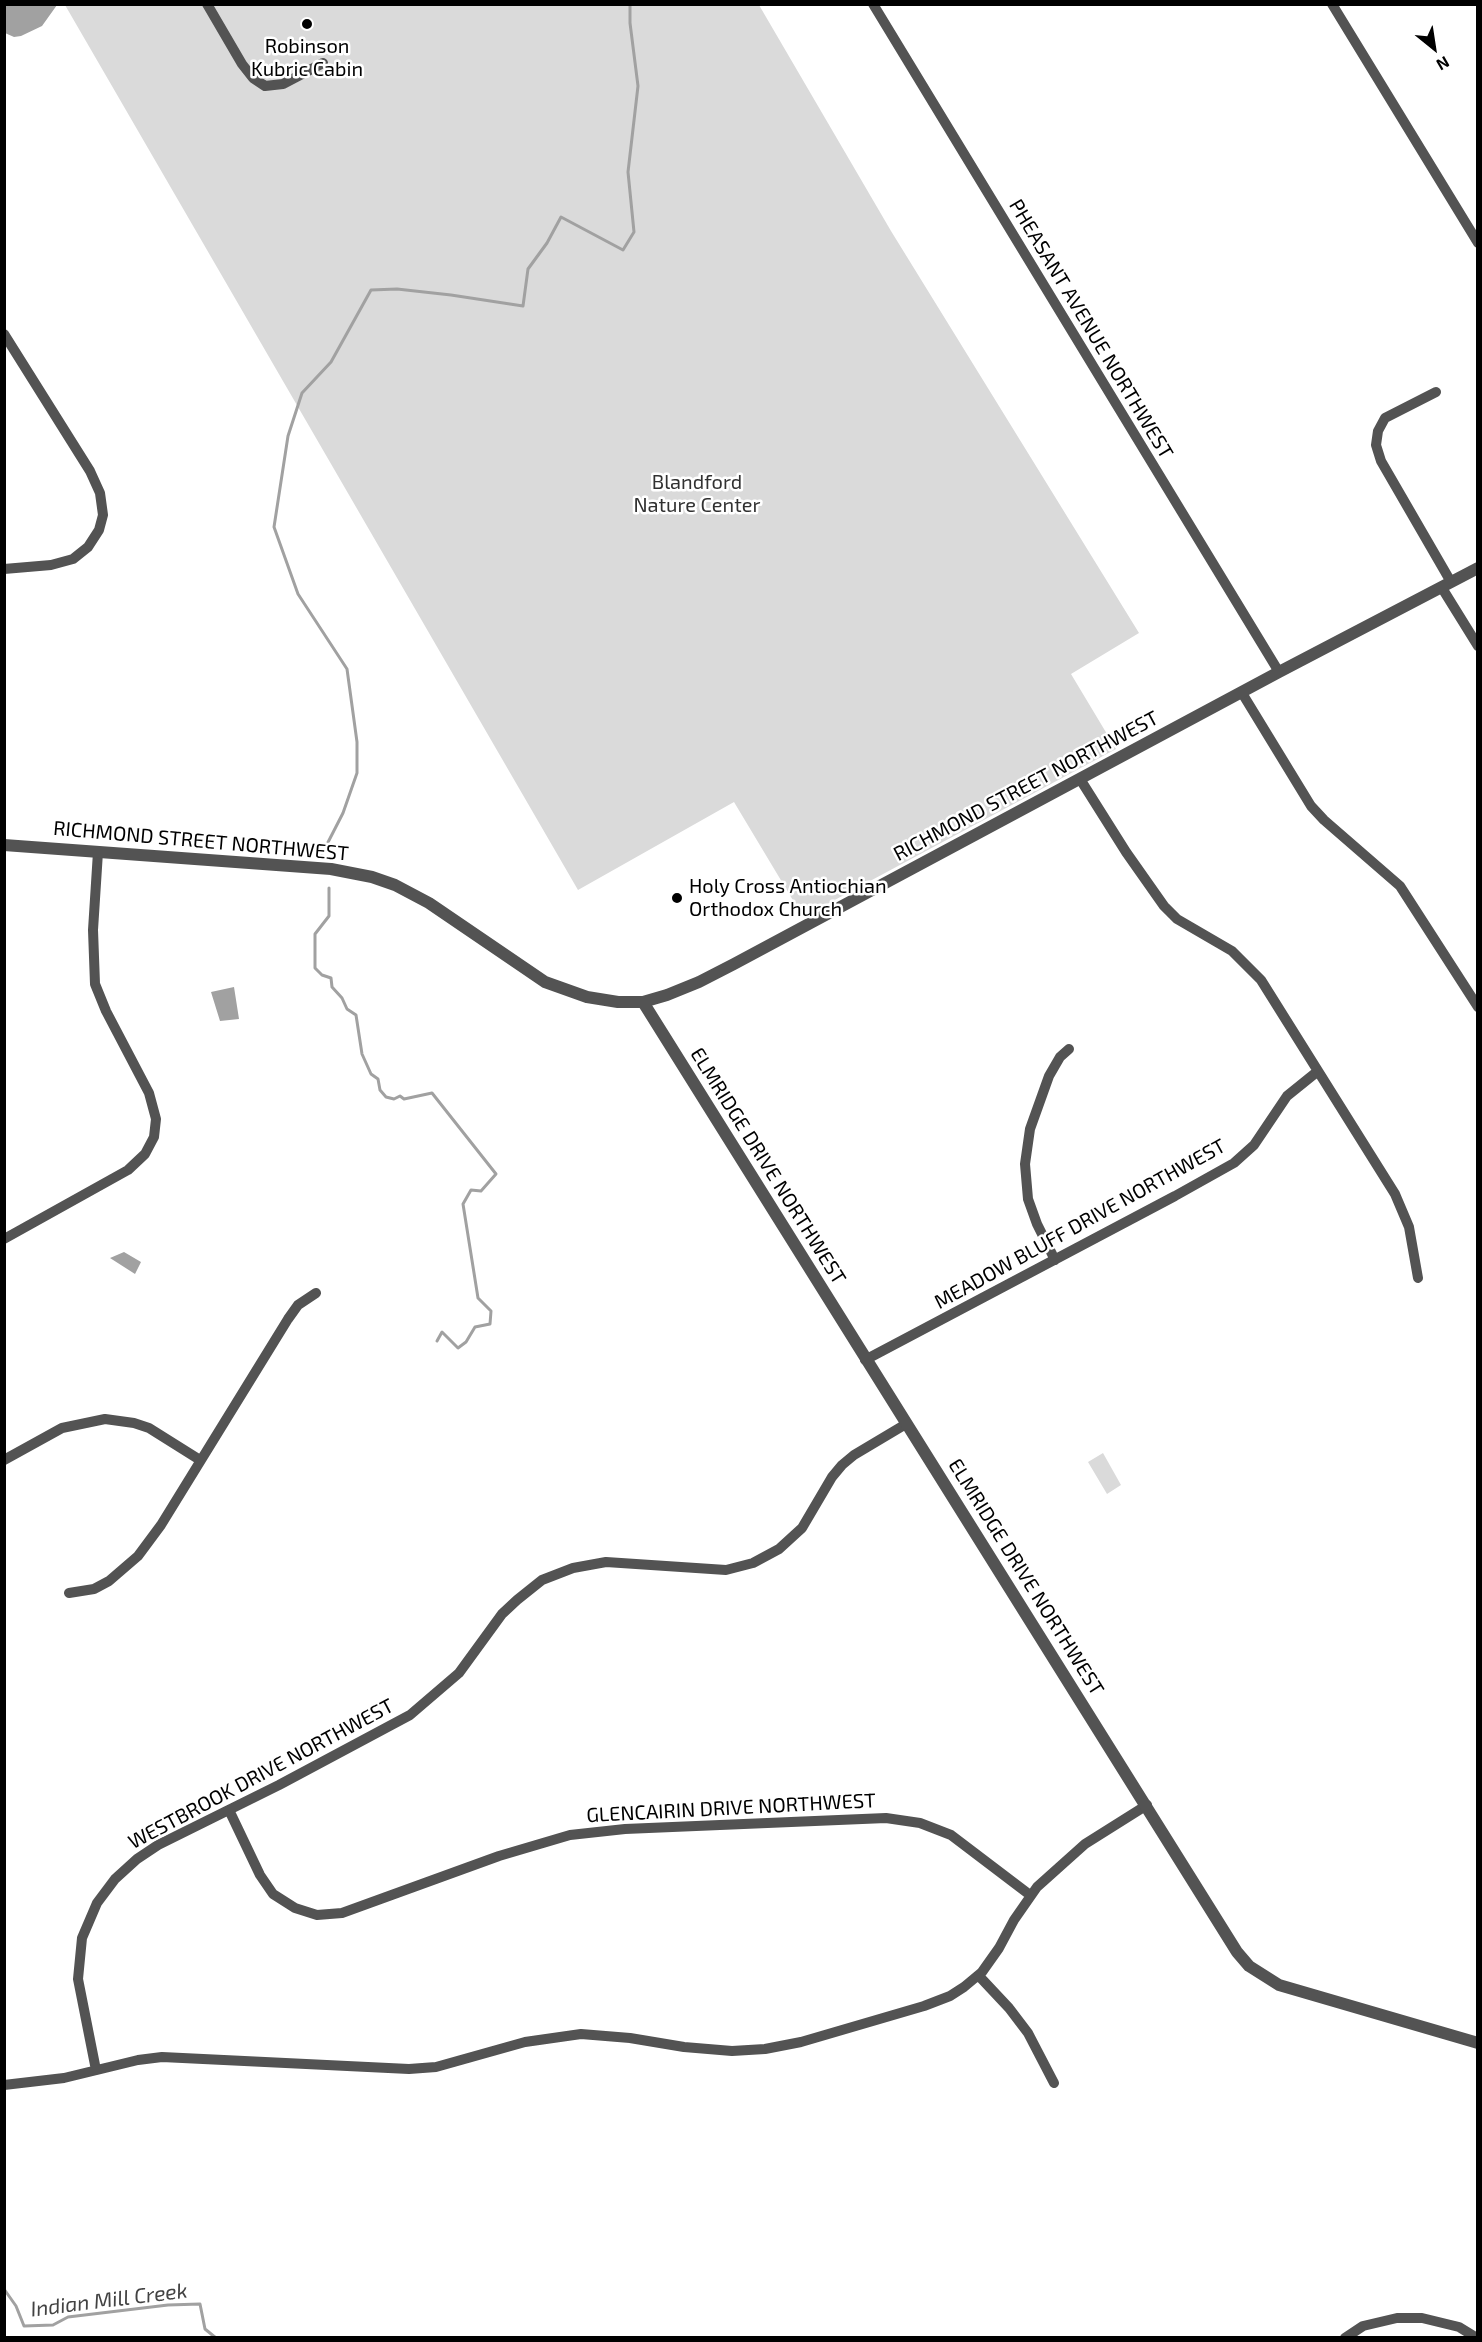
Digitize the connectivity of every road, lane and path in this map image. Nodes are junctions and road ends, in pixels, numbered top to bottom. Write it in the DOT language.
graph roads {
  1 [pos="207,4"];
  2 [pos="873,4"];
  3 [pos="1332,4"];
  4 [pos="323,63"];
  5 [pos="1478,243"];
  6 [pos="4,334"];
  7 [pos="1436,392"];
  8 [pos="1478,568"];
  9 [pos="4,569"];
  10 [pos="1447,585"];
  11 [pos="1478,646"];
  12 [pos="1279,672"];
  13 [pos="1242,693"];
  14 [pos="1080,779"];
  15 [pos="4,845"];
  16 [pos="98,852"];
  17 [pos="643,1002"];
  18 [pos="1478,1007"];
  19 [pos="1069,1049"];
  20 [pos="1318,1071"];
  21 [pos="4,1239"];
  22 [pos="1055,1260"];
  23 [pos="1418,1278"];
  24 [pos="316,1293"];
  25 [pos="866,1360"];
  26 [pos="906,1424"];
  27 [pos="4,1460"];
  28 [pos="200,1460"];
  29 [pos="69,1593"];
  30 [pos="1147,1805"];
  31 [pos="229,1810"];
  32 [pos="1030,1895"];
  33 [pos="979,1976"];
  34 [pos="1478,2043"];
  35 [pos="96,2070"];
  36 [pos="1054,2083"];
  37 [pos="4,2085"];
  38 [pos="1345,2337"];
  39 [pos="1477,2337"];
  1 -- 4 [label="street"];
  2 -- 12 [label="street, PHEASANT AVENUE NORTHWEST"];
  3 -- 5 [label="street"];
  6 -- 9 [label="street"];
  7 -- 10 [label="street"];
  8 -- 10 [label="street, RICHMOND STREET NORTHWEST"];
  10 -- 11 [label="street"];
  10 -- 12 [label="street, RICHMOND STREET NORTHWEST"];
  12 -- 13 [label="street, RICHMOND STREET NORTHWEST"];
  13 -- 14 [label="street, RICHMOND STREET NORTHWEST"];
  13 -- 18 [label="street"];
  14 -- 17 [label="street, RICHMOND STREET NORTHWEST"];
  14 -- 20 [label="street"];
  15 -- 16 [label="street, RICHMOND STREET NORTHWEST"];
  16 -- 17 [label="street, RICHMOND STREET NORTHWEST"];
  16 -- 21 [label="street"];
  17 -- 25 [label="street, ELMRIDGE DRIVE NORTHWEST"];
  19 -- 22 [label="street"];
  20 -- 22 [label="street, MEADOW BLUFF DRIVE NORTHWEST"];
  20 -- 23 [label="street"];
  22 -- 25 [label="street, MEADOW BLUFF DRIVE NORTHWEST"];
  24 -- 28 [label="street"];
  25 -- 26 [label="street, ELMRIDGE DRIVE NORTHWEST"];
  26 -- 30 [label="street, ELMRIDGE DRIVE NORTHWEST"];
  26 -- 31 [label="street, WESTBROOK DRIVE NORTHWEST"];
  27 -- 28 [label="street"];
  28 -- 29 [label="street"];
  30 -- 32 [label="street"];
  30 -- 34 [label="street, ELMRIDGE DRIVE NORTHWEST"];
  31 -- 32 [label="street, GLENCAIRIN DRIVE NORTHWEST"];
  31 -- 35 [label="street, WESTBROOK DRIVE NORTHWEST"];
  32 -- 33 [label="street"];
  33 -- 35 [label="street"];
  33 -- 36 [label="street"];
  35 -- 37 [label="street"];
  38 -- 39 [label="street"];
}
